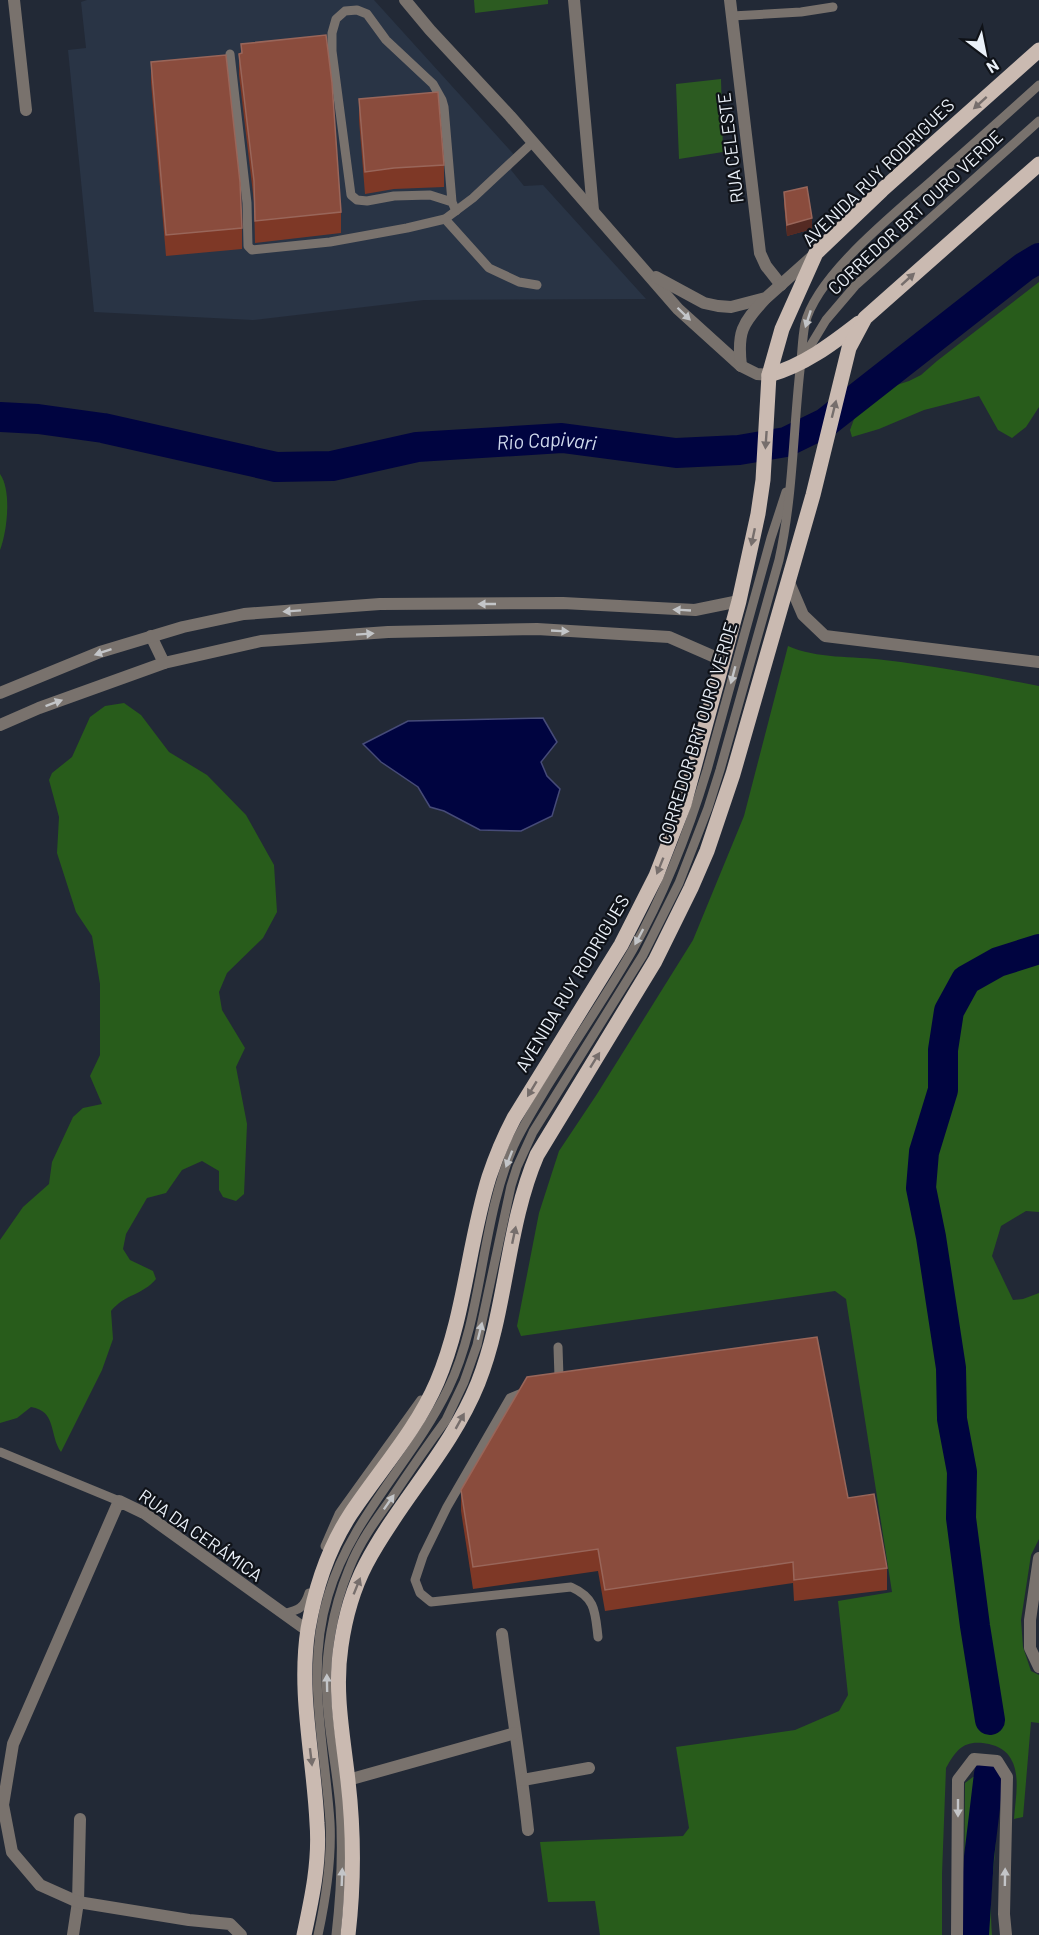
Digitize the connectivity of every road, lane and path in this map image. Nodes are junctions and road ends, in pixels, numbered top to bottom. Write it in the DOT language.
graph roads {
  1 [pos="14,0"];
  2 [pos="405,0"];
  3 [pos="574,0"];
  4 [pos="730,0"];
  5 [pos="833,7"];
  6 [pos="732,16"];
  7 [pos="1038,52"];
  8 [pos="230,54"];
  9 [pos="1039,86"];
  10 [pos="26,110"];
  11 [pos="1039,121"];
  12 [pos="533,142"];
  13 [pos="1039,164"];
  14 [pos="454,207"];
  15 [pos="593,210"];
  16 [pos="445,219"];
  17 [pos="816,253"];
  18 [pos="645,270"];
  19 [pos="537,285"];
  20 [pos="781,285"];
  21 [pos="766,298"];
  22 [pos="865,318"];
  23 [pos="801,363"];
  24 [pos="741,366"];
  25 [pos="769,375"];
  26 [pos="792,466"];
  27 [pos="788,580"];
  28 [pos="739,601"];
  29 [pos="151,636"];
  30 [pos="724,661"];
  31 [pos="1039,662"];
  32 [pos="164,663"];
  33 [pos="0,693"];
  34 [pos="0,725"];
  35 [pos="452,1343"];
  36 [pos="558,1347"];
  37 [pos="0,1452"];
  38 [pos="119,1501"];
  39 [pos="1039,1558"];
  40 [pos="283,1614"];
  41 [pos="308,1631"];
  42 [pos="502,1634"];
  43 [pos="598,1637"];
  44 [pos="1039,1667"];
  45 [pos="515,1733"];
  46 [pos="589,1768"];
  47 [pos="348,1780"];
  48 [pos="523,1780"];
  49 [pos="80,1818"];
  50 [pos="528,1830"];
  51 [pos="78,1902"];
  52 [pos="73,1935"];
  53 [pos="241,1935"];
  54 [pos="304,1935"];
  55 [pos="318,1935"];
  56 [pos="336,1935"];
  57 [pos="348,1935"];
  58 [pos="957,1935"];
  59 [pos="1006,1935"];
  1 -- 10 [label="street"];
  2 -- 12 [label="street"];
  3 -- 15 [label="street"];
  4 -- 6 [label="street, RUA CELESTE"];
  5 -- 6 [label="lane"];
  6 -- 20 [label="street, RUA CELESTE"];
  7 -- 17 [label="main road, AVENIDA RUY RODRIGUES, one-way"];
  8 -- 16 [label="lane"];
  9 -- 23 [label="lane, CORREDOR BRT OURO VERDE, one-way"];
  11 -- 23 [label="lane, CORREDOR BRT OURO VERDE"];
  12 -- 14 [label="lane"];
  12 -- 15 [label="street"];
  22 -- 13 [label="main road, one-way"];
  14 -- 14 [label="lane"];
  14 -- 16 [label="lane"];
  15 -- 18 [label="street"];
  16 -- 19 [label="lane"];
  17 -- 20 [label="street"];
  17 -- 25 [label="main road, AVENIDA RUY RODRIGUES"];
  18 -- 21 [label="street"];
  18 -- 24 [label="street, one-way"];
  20 -- 21 [label="street"];
  21 -- 24 [label="street"];
  22 -- 23 [label="main road"];
  27 -- 22 [label="main road, one-way"];
  23 -- 25 [label="main road"];
  23 -- 26 [label="lane, CORREDOR BRT OURO VERDE"];
  24 -- 25 [label="street"];
  25 -- 28 [label="main road, AVENIDA RUY RODRIGUES, one-way"];
  26 -- 55 [label="lane, CORREDOR BRT OURO VERDE, one-way"];
  56 -- 26 [label="lane, CORREDOR BRT OURO VERDE, one-way"];
  27 -- 31 [label="street"];
  47 -- 27 [label="main road, one-way"];
  28 -- 29 [label="street, one-way"];
  28 -- 30 [label="main road, AVENIDA RUY RODRIGUES"];
  29 -- 32 [label="street"];
  29 -- 33 [label="street, one-way"];
  32 -- 30 [label="street, one-way"];
  30 -- 35 [label="main road, AVENIDA RUY RODRIGUES, one-way"];
  34 -- 32 [label="street, one-way"];
  35 -- 40 [label="lane"];
  35 -- 41 [label="main road, AVENIDA RUY RODRIGUES"];
  36 -- 43 [label="lane"];
  37 -- 38 [label="lane, RUA DA CERÁMICA"];
  38 -- 40 [label="street, RUA DA CERÁMICA"];
  38 -- 51 [label="street"];
  39 -- 44 [label="street"];
  40 -- 41 [label="street, RUA DA CERÁMICA"];
  41 -- 54 [label="main road, AVENIDA RUY RODRIGUES, one-way"];
  42 -- 45 [label="street"];
  45 -- 47 [label="street"];
  45 -- 48 [label="street"];
  46 -- 48 [label="street"];
  47 -- 57 [label="main road"];
  48 -- 50 [label="street"];
  49 -- 51 [label="street"];
  51 -- 52 [label="street"];
  51 -- 53 [label="street"];
  59 -- 58 [label="street, one-way"];
}
